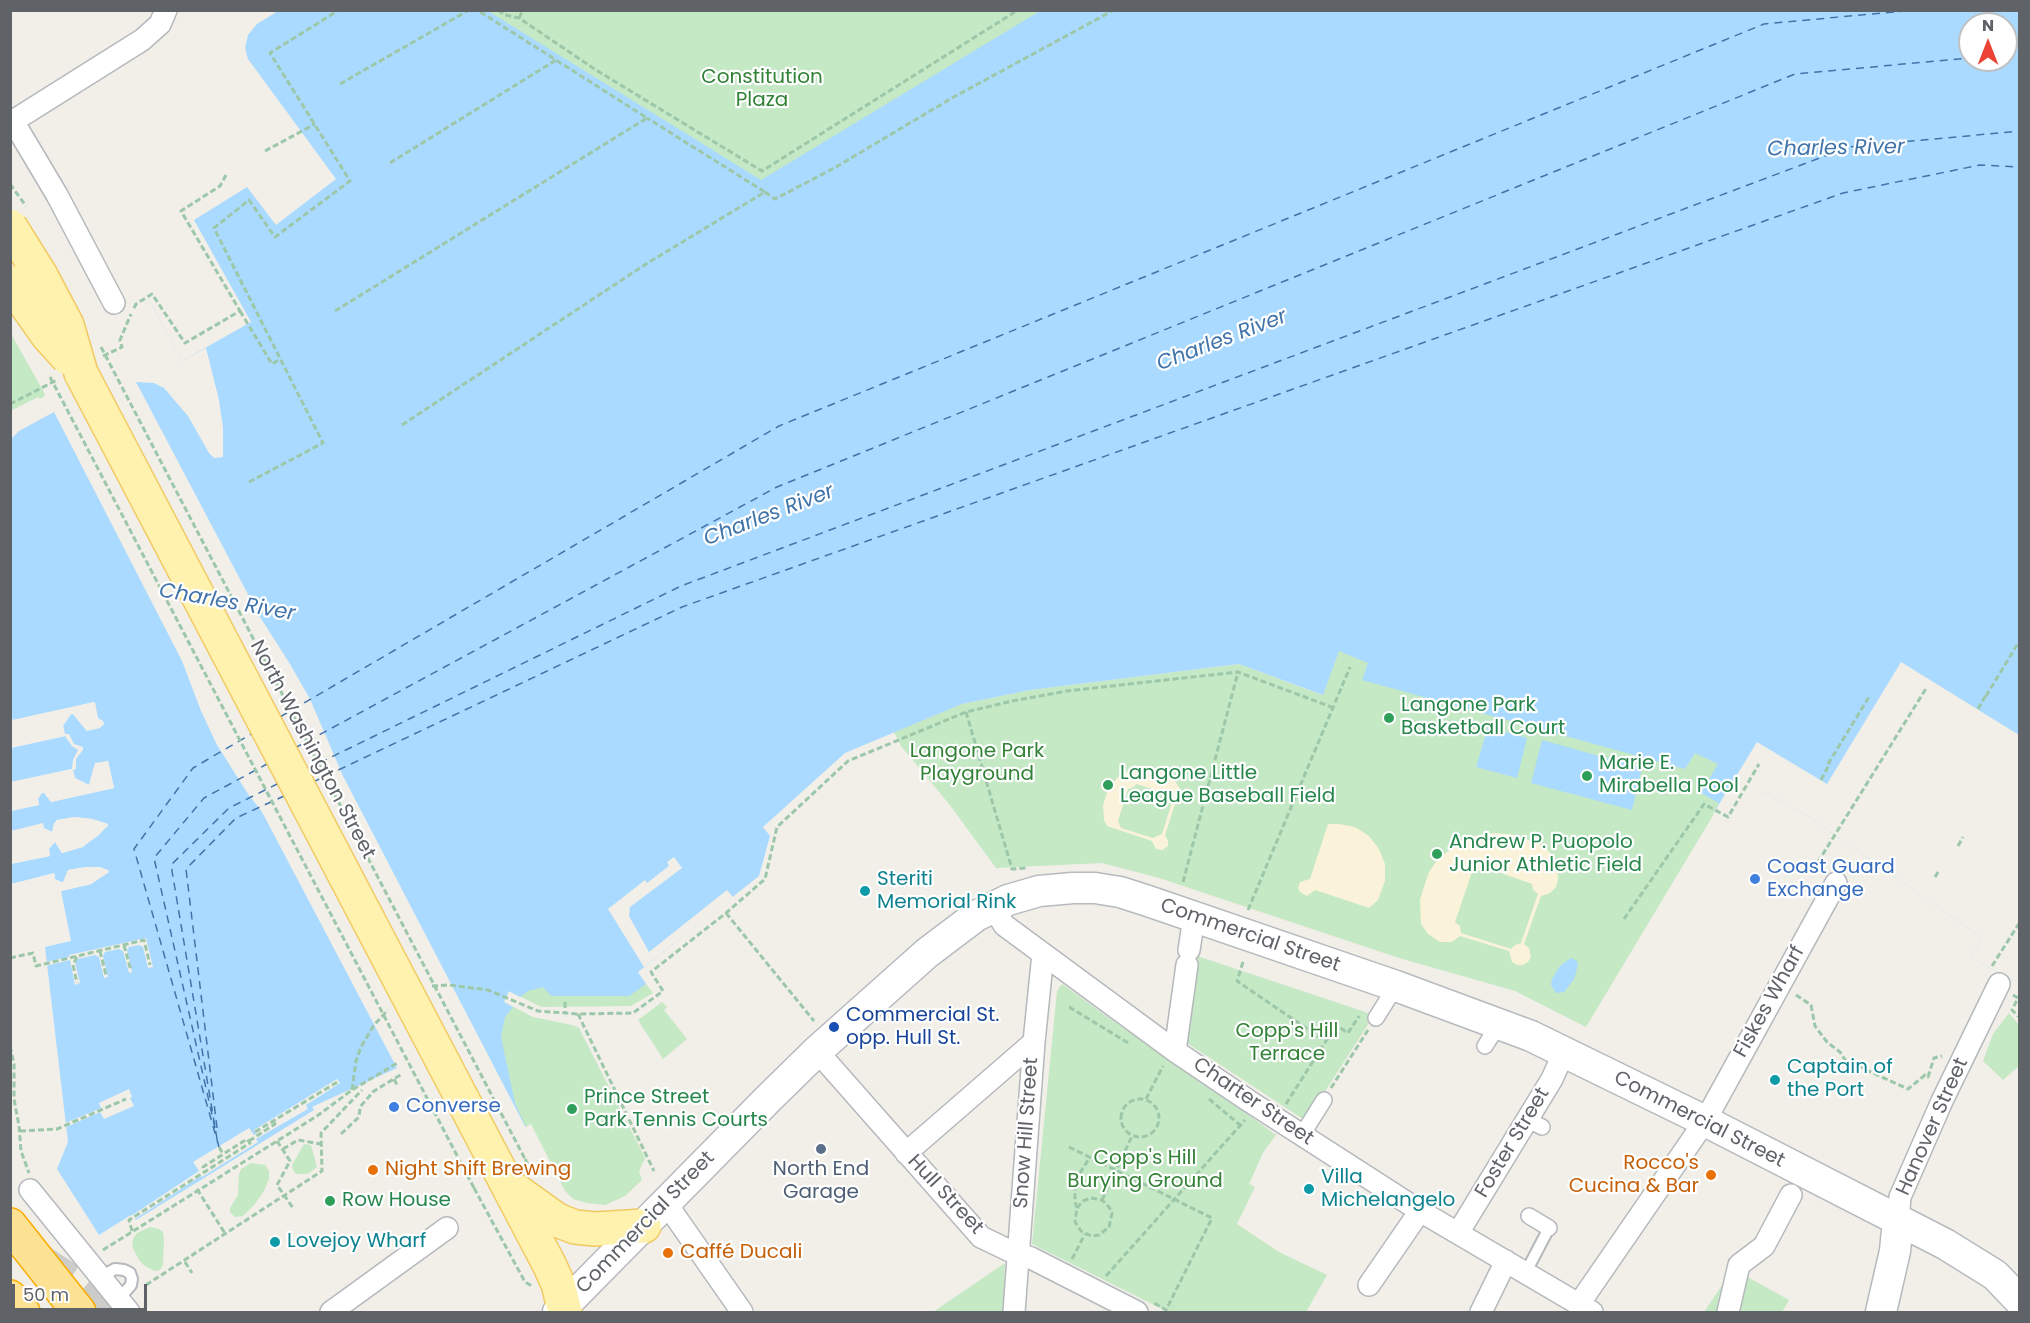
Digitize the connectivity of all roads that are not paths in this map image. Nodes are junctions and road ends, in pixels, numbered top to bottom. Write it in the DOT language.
graph roads {
  1 [pos="166,10"];
  2 [pos="12,122"];
  3 [pos="20,220"];
  4 [pos="10,282"];
  5 [pos="114,303"];
  6 [pos="81,373"];
  7 [pos="1836,883"];
  8 [pos="993,906"];
  9 [pos="1194,917"];
  10 [pos="1043,954"];
  11 [pos="1995,975"];
  12 [pos="1396,986"];
  13 [pos="1369,1015"];
  14 [pos="816,1038"];
  15 [pos="1034,1042"];
  16 [pos="1564,1052"];
  17 [pos="1169,1058"];
  18 [pos="1324,1100"];
  19 [pos="1705,1121"];
  20 [pos="1302,1135"];
  21 [pos="906,1154"];
  22 [pos="502,1176"];
  23 [pos="1797,1184"];
  24 [pos="30,1190"];
  25 [pos="1420,1211"];
  26 [pos="655,1214"];
  27 [pos="1529,1216"];
  28 [pos="1898,1220"];
  29 [pos="10,1225"];
  30 [pos="447,1228"];
  31 [pos="1549,1228"];
  32 [pos="1458,1233"];
  33 [pos="1018,1254"];
  34 [pos="1506,1261"];
  35 [pos="1526,1272"];
  36 [pos="1369,1285"];
  37 [pos="10,1297"];
  38 [pos="2019,1301"];
  39 [pos="124,1306"];
  40 [pos="1142,1306"];
  41 [pos="1586,1308"];
  42 [pos="566,1311"];
  43 [pos="23,1312"];
  44 [pos="79,1312"];
  45 [pos="331,1312"];
  46 [pos="742,1312"];
  47 [pos="1014,1312"];
  48 [pos="1481,1312"];
  49 [pos="1728,1312"];
  50 [pos="1881,1312"];
  1 -- 2 [label="street"];
  2 -- 5 [label="street"];
  3 -- 6 [label="main road, North Washington Street, bridge"];
  4 -- 6 [label="main road, North Washington Street, bridge"];
  6 -- 22 [label="main road, North Washington Street"];
  7 -- 19 [label="street, Fiskes Wharf"];
  8 -- 9 [label="main road, Commercial Street"];
  8 -- 10 [label="street, Charter Street"];
  8 -- 14 [label="main road, Commercial Street"];
  9 -- 12 [label="main road, Commercial Street"];
  9 -- 17 [label="street"];
  10 -- 15 [label="street, Snow Hill Street"];
  10 -- 17 [label="street, Charter Street"];
  11 -- 28 [label="street, Hanover Street"];
  12 -- 13 [label="street"];
  12 -- 16 [label="main road, Commercial Street"];
  14 -- 21 [label="street, Hull Street"];
  14 -- 26 [label="main road, Commercial Street"];
  15 -- 21 [label="street"];
  15 -- 33 [label="street, Snow Hill Street"];
  16 -- 19 [label="main road, Commercial Street"];
  16 -- 32 [label="street, Foster Street"];
  17 -- 20 [label="street, Charter Street"];
  18 -- 20 [label="street"];
  19 -- 23 [label="main road, Commercial Street"];
  19 -- 41 [label="street, Fiskes Wharf"];
  20 -- 25 [label="street, Charter Street"];
  21 -- 33 [label="street, Hull Street"];
  22 -- 26 [label="main road"];
  22 -- 42 [label="main road, North Washington Street"];
  23 -- 28 [label="main road, Commercial Street"];
  23 -- 49 [label="street"];
  24 -- 39 [label="street"];
  25 -- 32 [label="street, Charter Street"];
  25 -- 36 [label="street"];
  26 -- 42 [label="main road, Commercial Street"];
  26 -- 46 [label="street"];
  27 -- 31 [label="street"];
  28 -- 38 [label="main road, Commercial Street"];
  28 -- 50 [label="main road, Hanover Street"];
  29 -- 44 [label="highway"];
  30 -- 45 [label="street"];
  31 -- 35 [label="lane"];
  32 -- 34 [label="street, Charter Street"];
  33 -- 40 [label="street, Hull Street"];
  33 -- 47 [label="street, Snow Hill Street"];
  34 -- 35 [label="street, Charter Street"];
  34 -- 48 [label="street"];
  35 -- 41 [label="street, Charter Street"];
  37 -- 43 [label="highway"];
}
